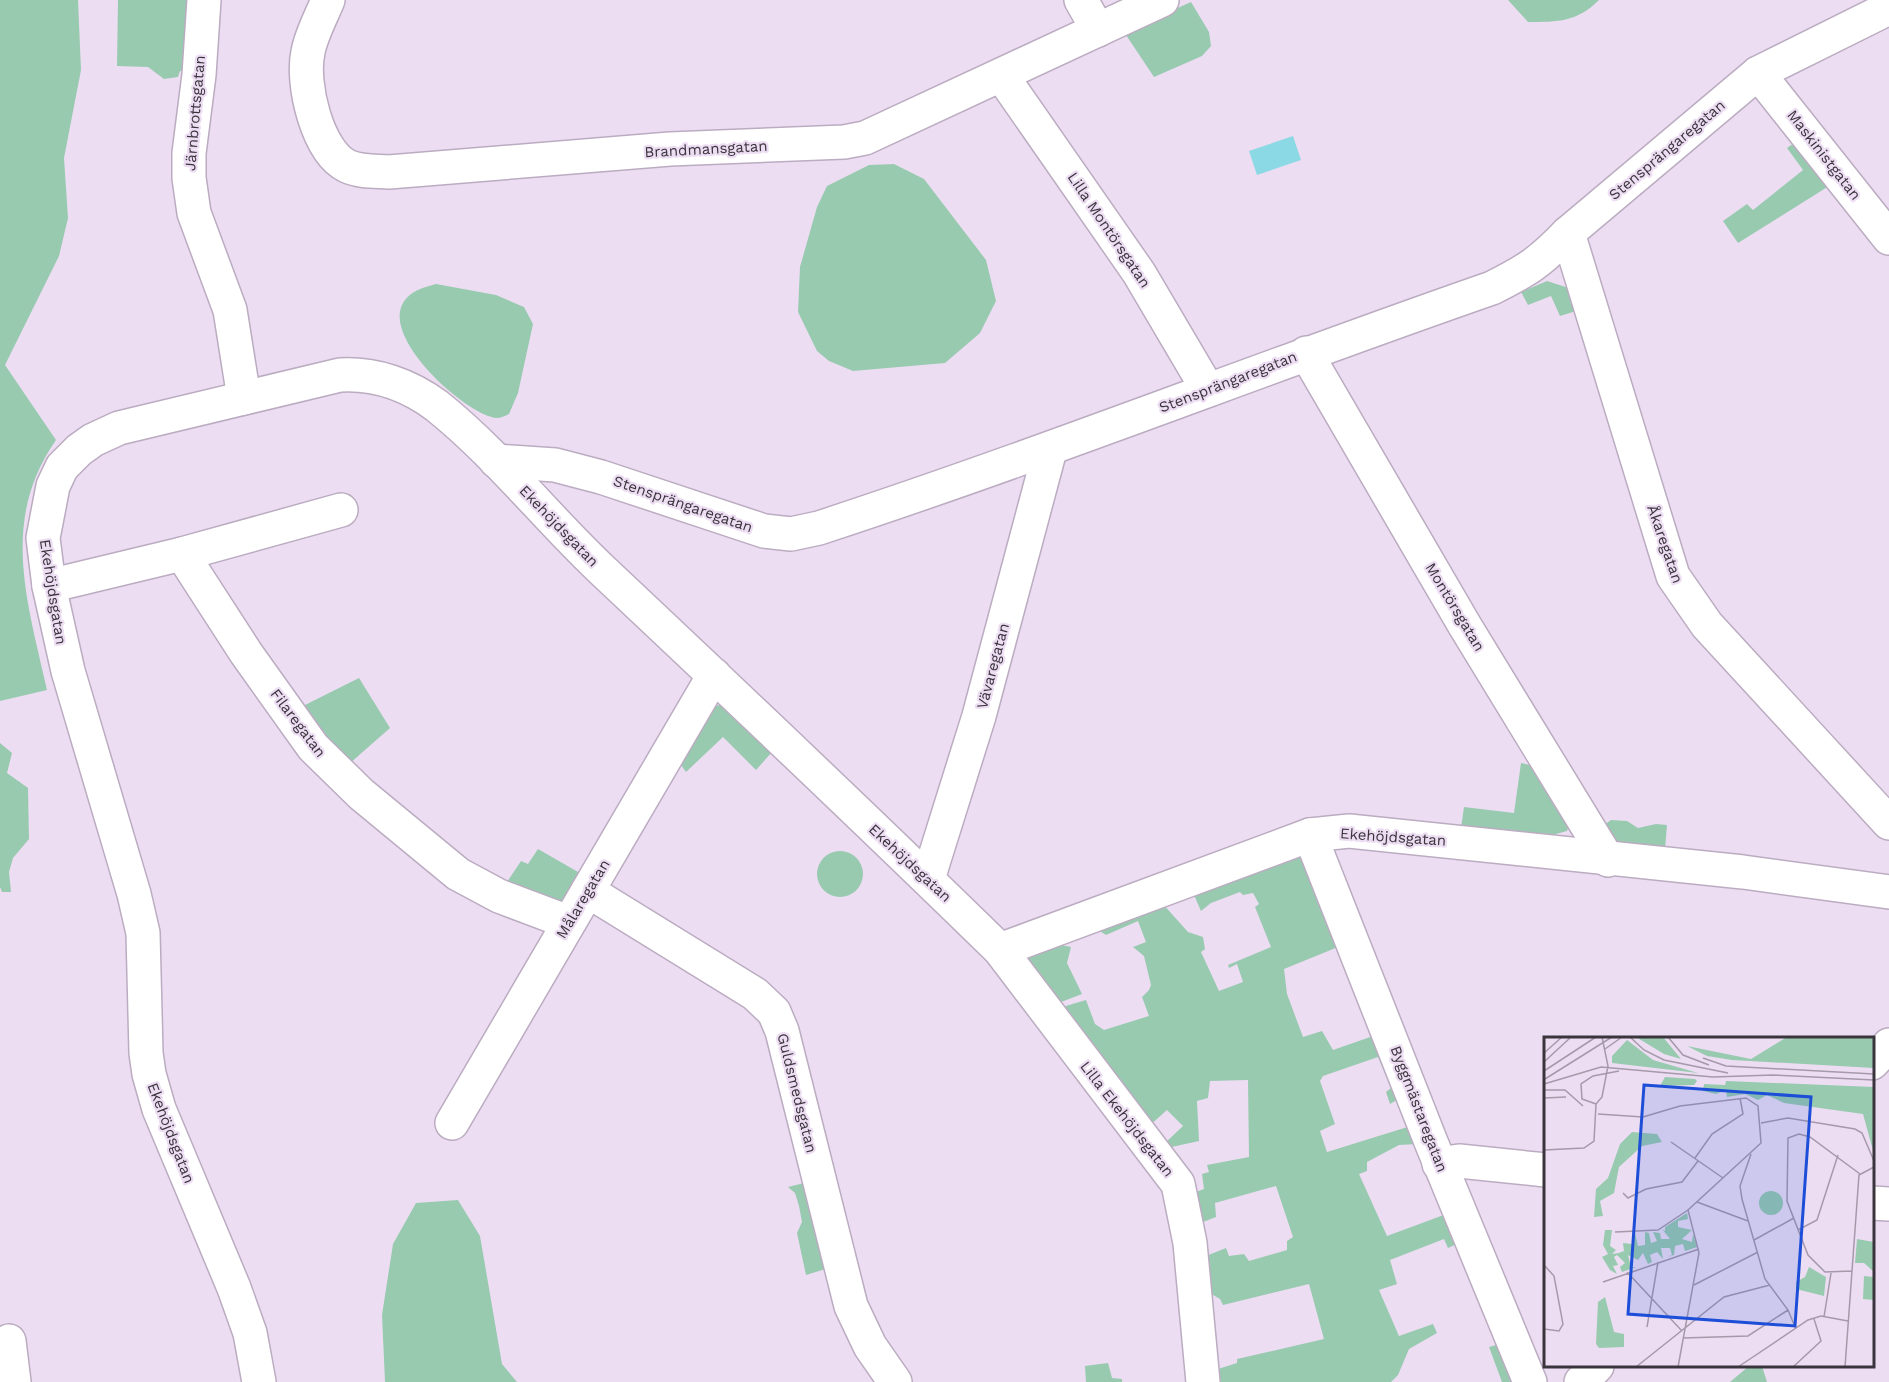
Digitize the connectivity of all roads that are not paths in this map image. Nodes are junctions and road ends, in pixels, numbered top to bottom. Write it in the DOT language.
graph roads {
  1 [pos="204,0"];
  2 [pos="328,0"];
  3 [pos="1081,0"];
  4 [pos="1162,0"];
  5 [pos="1889,8"];
  6 [pos="1098,30"];
  7 [pos="1758,73"];
  8 [pos="1002,76"];
  9 [pos="1568,232"];
  10 [pos="1889,238"];
  11 [pos="1306,353"];
  12 [pos="1208,390"];
  13 [pos="244,398"];
  14 [pos="1050,450"];
  15 [pos="496,461"];
  16 [pos="341,510"];
  17 [pos="182,554"];
  18 [pos="50,586"];
  19 [pos="714,675"];
  20 [pos="1889,823"];
  21 [pos="1310,835"];
  22 [pos="1608,860"];
  23 [pos="928,879"];
  24 [pos="588,891"];
  25 [pos="1889,892"];
  26 [pos="568,922"];
  27 [pos="1000,950"];
  28 [pos="1889,1046"];
  29 [pos="1874,1061"];
  30 [pos="452,1123"];
  31 [pos="1439,1164"];
  32 [pos="1544,1170"];
  33 [pos="1874,1203"];
  34 [pos="1889,1204"];
  35 [pos="9,1341"];
  36 [pos="1595,1367"];
  37 [pos="14,1382"];
  38 [pos="259,1382"];
  39 [pos="895,1382"];
  40 [pos="1203,1382"];
  41 [pos="1530,1382"];
  42 [pos="1581,1382"];
  1 -- 13 [label="street, Järnbrottsgatan"];
  2 -- 8 [label="street, Brandmansgatan"];
  3 -- 6 [label="street"];
  4 -- 6 [label="street, Brandmansgatan"];
  5 -- 7 [label="street, Stensprängaregatan"];
  6 -- 8 [label="street, Brandmansgatan"];
  7 -- 9 [label="street, Stensprängaregatan"];
  7 -- 10 [label="street, Maskinistgatan"];
  8 -- 12 [label="street, Lilla Montörsgatan"];
  9 -- 11 [label="street, Stensprängaregatan"];
  9 -- 20 [label="street, Åkaregatan"];
  11 -- 12 [label="street, Stensprängaregatan"];
  11 -- 22 [label="street, Montörsgatan"];
  12 -- 14 [label="street, Stensprängaregatan"];
  13 -- 15 [label="street, Ekehöjdsgatan"];
  13 -- 18 [label="street, Ekehöjdsgatan"];
  14 -- 15 [label="street, Stensprängaregatan"];
  14 -- 23 [label="street, Vävaregatan"];
  15 -- 19 [label="street, Ekehöjdsgatan"];
  16 -- 17 [label="street"];
  17 -- 18 [label="street"];
  17 -- 26 [label="street, Filaregatan"];
  18 -- 38 [label="street, Ekehöjdsgatan"];
  19 -- 23 [label="street, Ekehöjdsgatan"];
  19 -- 24 [label="street, Målaregatan"];
  21 -- 22 [label="street, Ekehöjdsgatan"];
  21 -- 27 [label="street, Ekehöjdsgatan"];
  21 -- 31 [label="street, Byggmästaregatan"];
  22 -- 25 [label="street, Ekehöjdsgatan"];
  23 -- 27 [label="street, Ekehöjdsgatan"];
  24 -- 26 [label="street, Målaregatan"];
  24 -- 39 [label="street, Guldsmedsgatan"];
  26 -- 30 [label="street, Målaregatan"];
  27 -- 40 [label="street, Lilla Ekehöjdsgatan"];
  28 -- 29 [label="street"];
  31 -- 32 [label="street"];
  31 -- 41 [label="street, Byggmästaregatan"];
  33 -- 34 [label="street"];
  35 -- 37 [label="street"];
  36 -- 42 [label="street"];
}
